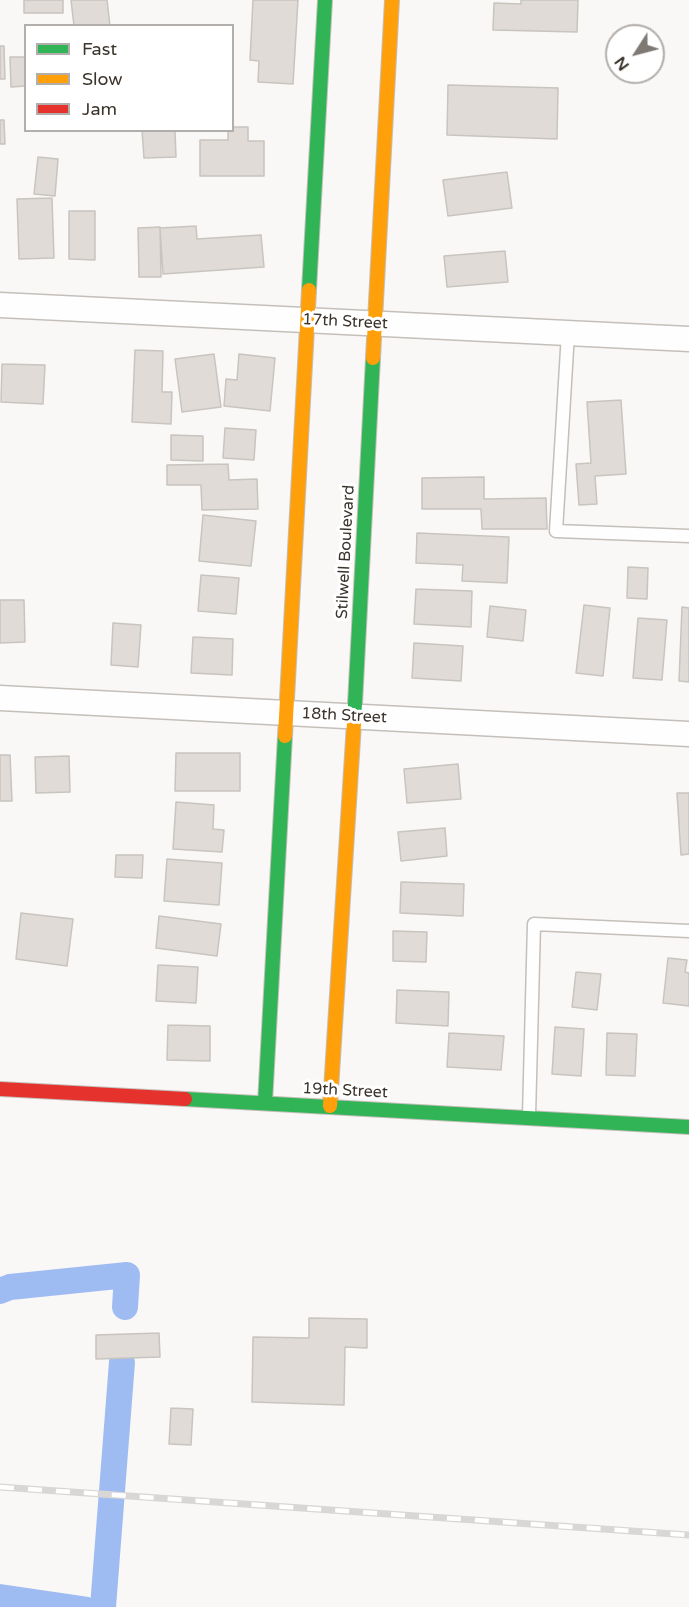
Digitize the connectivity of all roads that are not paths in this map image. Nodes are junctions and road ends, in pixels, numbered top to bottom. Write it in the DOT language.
graph roads {
  1 [pos="325,0"];
  2 [pos="392,0"];
  3 [pos="0,304"];
  4 [pos="309,320"];
  5 [pos="375,323"];
  6 [pos="568,333"];
  7 [pos="689,339"];
  8 [pos="689,536"];
  9 [pos="0,698"];
  10 [pos="287,713"];
  11 [pos="354,716"];
  12 [pos="689,734"];
  13 [pos="689,931"];
  14 [pos="0,1089"];
  15 [pos="265,1103"];
  16 [pos="330,1106"];
  17 [pos="529,1118"];
  18 [pos="689,1127"];
  1 -- 4 [label="street"];
  2 -- 5 [label="street, Stilwell Boulevard"];
  3 -- 4 [label="street, 17th Street"];
  4 -- 5 [label="street, 17th Street"];
  4 -- 10 [label="street"];
  5 -- 6 [label="street, 17th Street"];
  5 -- 11 [label="street, Stilwell Boulevard"];
  6 -- 7 [label="street, 17th Street"];
  6 -- 8 [label="lane"];
  9 -- 10 [label="street, 18th Street"];
  10 -- 11 [label="street, 18th Street"];
  10 -- 15 [label="street"];
  11 -- 12 [label="street, 18th Street"];
  11 -- 16 [label="street, Stilwell Boulevard"];
  13 -- 17 [label="lane"];
  14 -- 15 [label="street, 19th Street"];
  15 -- 16 [label="street, 19th Street"];
  16 -- 17 [label="street, 19th Street"];
  17 -- 18 [label="street, 19th Street"];
}
